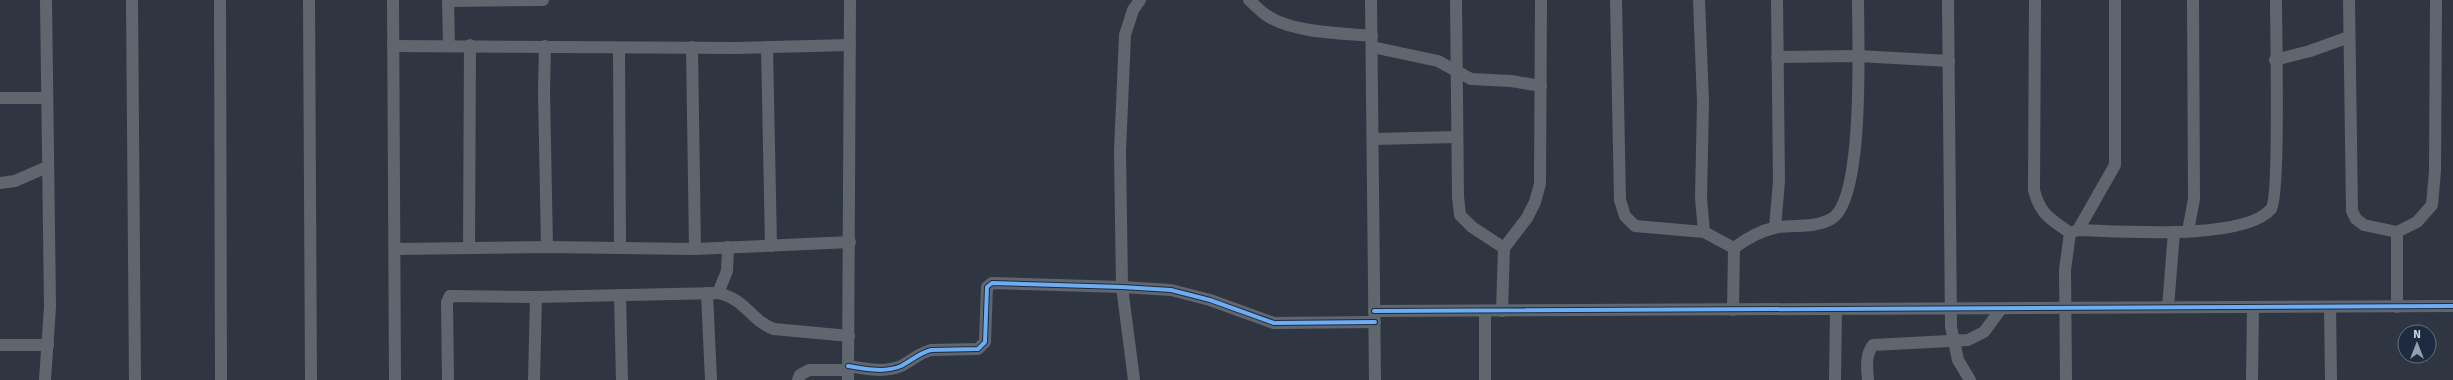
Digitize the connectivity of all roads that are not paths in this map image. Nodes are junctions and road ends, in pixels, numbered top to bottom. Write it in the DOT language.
graph roads {
  1 [pos="46,0"];
  2 [pos="132,0"];
  3 [pos="220,0"];
  4 [pos="309,0"];
  5 [pos="393,0"];
  6 [pos="534,0"];
  7 [pos="543,0"];
  8 [pos="850,0"];
  9 [pos="1140,0"];
  10 [pos="1250,0"];
  11 [pos="1372,0"];
  12 [pos="1456,0"];
  13 [pos="1541,0"];
  14 [pos="1616,0"];
  15 [pos="1699,0"];
  16 [pos="1777,0"];
  17 [pos="1858,0"];
  18 [pos="1948,0"];
  19 [pos="2035,0"];
  20 [pos="2116,0"];
  21 [pos="2193,0"];
  22 [pos="2276,0"];
  23 [pos="2349,0"];
  24 [pos="2436,0"];
  25 [pos="448,1"];
  26 [pos="2349,37"];
  27 [pos="1372,42"];
  28 [pos="449,45"];
  29 [pos="470,45"];
  30 [pos="850,45"];
  31 [pos="393,46"];
  32 [pos="545,46"];
  33 [pos="692,47"];
  34 [pos="767,47"];
  35 [pos="619,48"];
  36 [pos="1858,56"];
  37 [pos="1777,57"];
  38 [pos="2275,60"];
  39 [pos="1949,61"];
  40 [pos="1456,72"];
  41 [pos="1541,86"];
  42 [pos="0,98"];
  43 [pos="46,98"];
  44 [pos="1457,137"];
  45 [pos="1373,139"];
  46 [pos="47,167"];
  47 [pos="0,183"];
  48 [pos="1774,228"];
  49 [pos="2074,231"];
  50 [pos="2188,231"];
  51 [pos="1704,232"];
  52 [pos="2174,232"];
  53 [pos="2397,232"];
  54 [pos="850,242"];
  55 [pos="547,246"];
  56 [pos="728,246"];
  57 [pos="771,246"];
  58 [pos="469,248"];
  59 [pos="620,248"];
  60 [pos="1504,248"];
  61 [pos="1734,248"];
  62 [pos="395,249"];
  63 [pos="695,249"];
  64 [pos="1122,287"];
  65 [pos="712,293"];
  66 [pos="620,295"];
  67 [pos="536,297"];
  68 [pos="2453,306"];
  69 [pos="2168,307"];
  70 [pos="2330,307"];
  71 [pos="2397,307"];
  72 [pos="2253,308"];
  73 [pos="2001,309"];
  74 [pos="2066,309"];
  75 [pos="1733,310"];
  76 [pos="1836,310"];
  77 [pos="1950,310"];
  78 [pos="1502,311"];
  79 [pos="1485,312"];
  80 [pos="1374,317"];
  81 [pos="849,336"];
  82 [pos="1953,342"];
  83 [pos="0,345"];
  84 [pos="48,345"];
  85 [pos="848,372"];
  86 [pos="45,380"];
  87 [pos="135,380"];
  88 [pos="221,380"];
  89 [pos="310,380"];
  90 [pos="395,380"];
  91 [pos="448,380"];
  92 [pos="534,380"];
  93 [pos="622,380"];
  94 [pos="710,380"];
  95 [pos="798,380"];
  96 [pos="1134,380"];
  97 [pos="1375,380"];
  98 [pos="1485,380"];
  99 [pos="1835,380"];
  100 [pos="1868,380"];
  101 [pos="1970,380"];
  102 [pos="2066,380"];
  103 [pos="2252,380"];
  104 [pos="2331,380"];
  1 -- 43 [label="street"];
  2 -- 87 [label="street"];
  3 -- 88 [label="street"];
  4 -- 89 [label="street"];
  5 -- 31 [label="street"];
  6 -- 7 [label="street"];
  6 -- 25 [label="street"];
  8 -- 30 [label="street"];
  9 -- 64 [label="street"];
  10 -- 27 [label="street"];
  11 -- 27 [label="street"];
  12 -- 40 [label="street"];
  13 -- 41 [label="street"];
  14 -- 51 [label="street"];
  15 -- 51 [label="street"];
  16 -- 37 [label="street"];
  17 -- 36 [label="street"];
  18 -- 39 [label="street"];
  19 -- 49 [label="street"];
  20 -- 49 [label="street"];
  21 -- 50 [label="street"];
  22 -- 38 [label="street"];
  23 -- 26 [label="street"];
  24 -- 53 [label="street"];
  25 -- 28 [label="street"];
  26 -- 38 [label="street"];
  26 -- 53 [label="street"];
  27 -- 40 [label="street"];
  27 -- 45 [label="street"];
  28 -- 29 [label="street"];
  28 -- 31 [label="street"];
  29 -- 32 [label="street"];
  29 -- 58 [label="street"];
  30 -- 34 [label="street"];
  30 -- 54 [label="street"];
  31 -- 62 [label="street"];
  32 -- 35 [label="street"];
  32 -- 55 [label="street"];
  33 -- 34 [label="street"];
  33 -- 35 [label="street"];
  33 -- 63 [label="street"];
  34 -- 57 [label="street"];
  35 -- 59 [label="street"];
  36 -- 37 [label="street"];
  36 -- 39 [label="street"];
  36 -- 48 [label="street"];
  37 -- 48 [label="street"];
  38 -- 50 [label="street"];
  39 -- 77 [label="street"];
  40 -- 41 [label="street"];
  40 -- 44 [label="street"];
  41 -- 60 [label="street"];
  42 -- 43 [label="street"];
  43 -- 46 [label="street"];
  44 -- 45 [label="street"];
  44 -- 60 [label="street"];
  45 -- 80 [label="street"];
  46 -- 47 [label="street"];
  46 -- 84 [label="street"];
  48 -- 61 [label="street"];
  49 -- 52 [label="street"];
  49 -- 74 [label="street"];
  50 -- 52 [label="street"];
  51 -- 61 [label="street"];
  52 -- 69 [label="street"];
  53 -- 71 [label="street"];
  54 -- 57 [label="street"];
  54 -- 81 [label="street"];
  55 -- 58 [label="street"];
  55 -- 59 [label="street"];
  56 -- 57 [label="street"];
  56 -- 63 [label="street"];
  56 -- 65 [label="street"];
  58 -- 62 [label="street"];
  59 -- 63 [label="street"];
  60 -- 78 [label="street"];
  61 -- 75 [label="street"];
  62 -- 90 [label="street"];
  64 -- 80 [label="street"];
  64 -- 85 [label="street"];
  64 -- 96 [label="street"];
  65 -- 66 [label="street"];
  65 -- 81 [label="street"];
  65 -- 94 [label="street"];
  66 -- 67 [label="street"];
  66 -- 93 [label="street"];
  67 -- 91 [label="street"];
  67 -- 92 [label="street"];
  68 -- 71 [label="street"];
  69 -- 72 [label="street"];
  69 -- 74 [label="street"];
  70 -- 71 [label="street"];
  70 -- 72 [label="street"];
  70 -- 104 [label="street"];
  72 -- 103 [label="street"];
  73 -- 74 [label="street"];
  73 -- 77 [label="street"];
  73 -- 82 [label="street"];
  74 -- 102 [label="street"];
  75 -- 76 [label="street"];
  75 -- 78 [label="street"];
  76 -- 77 [label="street"];
  76 -- 99 [label="street"];
  77 -- 82 [label="street"];
  78 -- 79 [label="street"];
  79 -- 80 [label="street"];
  79 -- 98 [label="street"];
  80 -- 97 [label="street"];
  81 -- 85 [label="street"];
  82 -- 100 [label="street"];
  82 -- 101 [label="street"];
  83 -- 84 [label="street"];
  84 -- 86 [label="street"];
  85 -- 95 [label="street"];
}
